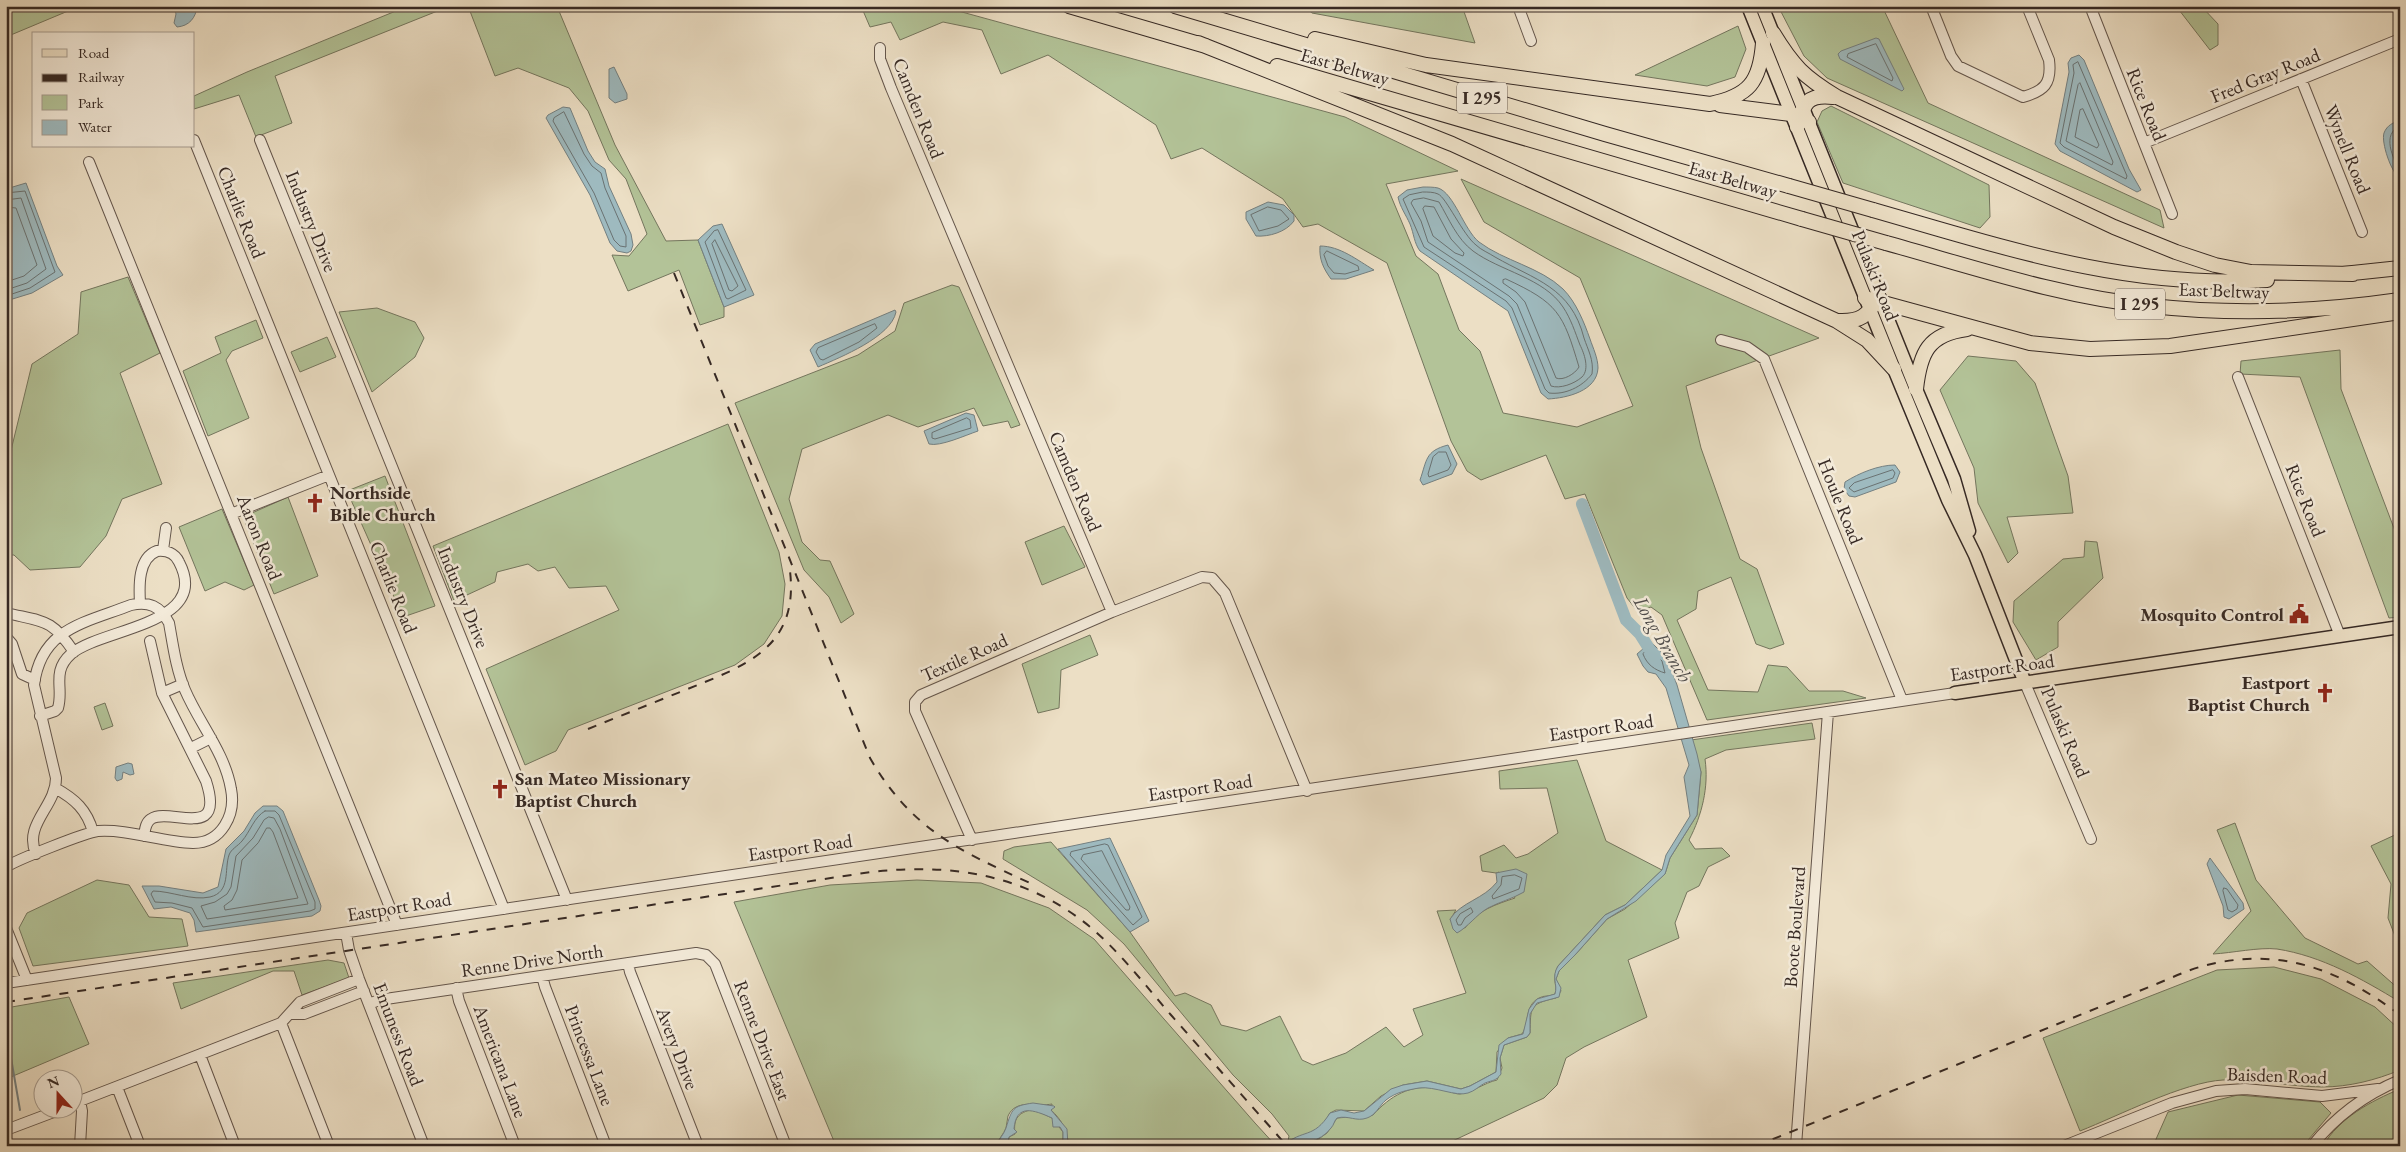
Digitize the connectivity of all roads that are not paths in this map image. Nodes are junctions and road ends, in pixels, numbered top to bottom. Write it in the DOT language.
graph roads {
  1 [pos="1068,6"];
  2 [pos="1175,6"];
  3 [pos="1182,6"];
  4 [pos="1518,6"];
  5 [pos="1748,6"];
  6 [pos="1762,6"];
  7 [pos="1931,6"];
  8 [pos="2027,6"];
  9 [pos="2090,6"];
  10 [pos="1768,38"];
  11 [pos="2400,39"];
  12 [pos="1531,41"];
  13 [pos="1198,43"];
  14 [pos="880,48"];
  15 [pos="2301,79"];
  16 [pos="1837,98"];
  17 [pos="1710,104"];
  18 [pos="1800,117"];
  19 [pos="260,140"];
  20 [pos="195,142"];
  21 [pos="2144,142"];
  22 [pos="89,162"];
  23 [pos="2172,214"];
  24 [pos="2362,232"];
  25 [pos="2400,268"];
  26 [pos="2353,274"];
  27 [pos="2400,300"];
  28 [pos="1874,302"];
  29 [pos="2400,312"];
  30 [pos="1837,321"];
  31 [pos="1973,328"];
  32 [pos="1722,340"];
  33 [pos="1894,369"];
  34 [pos="2238,377"];
  35 [pos="1916,389"];
  36 [pos="329,475"];
  37 [pos="232,514"];
  38 [pos="166,528"];
  39 [pos="162,550"];
  40 [pos="1975,555"];
  41 [pos="140,603"];
  42 [pos="1112,612"];
  43 [pos="6,613"];
  44 [pos="164,614"];
  45 [pos="2400,627"];
  46 [pos="61,634"];
  47 [pos="2340,636"];
  48 [pos="6,637"];
  49 [pos="150,642"];
  50 [pos="74,652"];
  51 [pos="35,680"];
  52 [pos="2025,683"];
  53 [pos="183,684"];
  54 [pos="1955,692"];
  55 [pos="162,693"];
  56 [pos="1902,700"];
  57 [pos="1828,712"];
  58 [pos="40,716"];
  59 [pos="211,738"];
  60 [pos="191,748"];
  61 [pos="55,788"];
  62 [pos="1307,791"];
  63 [pos="93,832"];
  64 [pos="144,836"];
  65 [pos="2091,839"];
  66 [pos="972,840"];
  67 [pos="32,856"];
  68 [pos="6,858"];
  69 [pos="6,869"];
  70 [pos="566,900"];
  71 [pos="504,909"];
  72 [pos="397,925"];
  73 [pos="6,928"];
  74 [pos="346,933"];
  75 [pos="701,953"];
  76 [pos="628,963"];
  77 [pos="542,976"];
  78 [pos="359,979"];
  79 [pos="27,980"];
  80 [pos="6,984"];
  81 [pos="456,988"];
  82 [pos="364,991"];
  83 [pos="369,1004"];
  84 [pos="292,1014"];
  85 [pos="281,1023"];
  86 [pos="200,1055"];
  87 [pos="2400,1080"];
  88 [pos="117,1086"];
  89 [pos="2378,1089"];
  90 [pos="2340,1095"];
  91 [pos="82,1101"];
  92 [pos="2350,1107"];
  93 [pos="32,1120"];
  94 [pos="81,1120"];
  95 [pos="6,1130"];
  96 [pos="80,1146"];
  97 [pos="140,1146"];
  98 [pos="235,1146"];
  99 [pos="329,1146"];
  100 [pos="424,1146"];
  101 [pos="515,1146"];
  102 [pos="606,1146"];
  103 [pos="698,1146"];
  104 [pos="786,1146"];
  105 [pos="1796,1146"];
  106 [pos="2064,1146"];
  107 [pos="2312,1146"];
  1 -- 13 [label="highway, East Beltway / I 295"];
  2 -- 26 [label="highway, East Beltway / I 295, bridge"];
  3 -- 17 [label="highway"];
  4 -- 12 [label="street"];
  5 -- 10 [label="main road, Pulaski Road"];
  6 -- 10 [label="main road, Pulaski Road"];
  7 -- 8 [label="street"];
  9 -- 21 [label="street, Rice Road"];
  10 -- 16 [label="highway"];
  10 -- 17 [label="highway"];
  10 -- 18 [label="main road, Pulaski Road"];
  11 -- 15 [label="street, Fred Gray Road"];
  13 -- 27 [label="highway, East Beltway / I 295, bridge"];
  13 -- 30 [label="highway"];
  14 -- 42 [label="street, Camden Road"];
  15 -- 21 [label="street, Fred Gray Road"];
  15 -- 24 [label="street, Wynell Road"];
  16 -- 18 [label="highway"];
  16 -- 26 [label="highway"];
  17 -- 18 [label="highway"];
  18 -- 28 [label="main road, Pulaski Road"];
  19 -- 70 [label="street, Industry Drive"];
  20 -- 36 [label="street, Charlie Road"];
  21 -- 23 [label="street, Rice Road"];
  22 -- 37 [label="street, Aaron Road"];
  25 -- 26 [label="highway, East Beltway / I 295"];
  28 -- 30 [label="highway"];
  28 -- 31 [label="highway"];
  28 -- 33 [label="main road, Pulaski Road"];
  28 -- 35 [label="main road, Pulaski Road"];
  29 -- 31 [label="highway"];
  30 -- 33 [label="highway"];
  31 -- 35 [label="highway"];
  32 -- 56 [label="street, Houle Road"];
  33 -- 40 [label="main road, Pulaski Road"];
  34 -- 47 [label="street, Rice Road"];
  35 -- 40 [label="main road, Pulaski Road"];
  36 -- 37 [label="street"];
  36 -- 71 [label="street, Charlie Road"];
  37 -- 72 [label="street, Aaron Road"];
  38 -- 39 [label="street"];
  39 -- 41 [label="street"];
  39 -- 44 [label="street"];
  40 -- 52 [label="main road, Pulaski Road"];
  41 -- 44 [label="street"];
  41 -- 46 [label="street"];
  42 -- 62 [label="street"];
  42 -- 66 [label="street, Textile Road"];
  43 -- 46 [label="street"];
  44 -- 50 [label="street"];
  44 -- 53 [label="street"];
  45 -- 47 [label="main road, Eastport Road"];
  46 -- 50 [label="street"];
  46 -- 51 [label="street"];
  47 -- 52 [label="main road, Eastport Road"];
  48 -- 51 [label="street"];
  49 -- 55 [label="street"];
  50 -- 58 [label="street"];
  51 -- 58 [label="street"];
  52 -- 54 [label="main road, Eastport Road"];
  52 -- 65 [label="street, Pulaski Road"];
  53 -- 55 [label="street"];
  53 -- 59 [label="street"];
  54 -- 56 [label="street, Eastport Road"];
  55 -- 60 [label="street"];
  56 -- 57 [label="street, Eastport Road"];
  57 -- 62 [label="street, Eastport Road"];
  57 -- 105 [label="street, Boote Boulevard"];
  58 -- 61 [label="street"];
  59 -- 60 [label="street"];
  59 -- 64 [label="street"];
  60 -- 64 [label="street"];
  61 -- 63 [label="street"];
  61 -- 67 [label="street"];
  62 -- 66 [label="street, Eastport Road"];
  63 -- 64 [label="street"];
  63 -- 67 [label="street"];
  66 -- 70 [label="street, Eastport Road"];
  67 -- 68 [label="street"];
  67 -- 69 [label="street"];
  70 -- 71 [label="street, Eastport Road"];
  71 -- 72 [label="street, Eastport Road"];
  72 -- 74 [label="street, Eastport Road"];
  73 -- 79 [label="street"];
  74 -- 78 [label="street, Emuness Road"];
  74 -- 79 [label="street, Eastport Road"];
  75 -- 76 [label="street, Renne Drive North"];
  75 -- 104 [label="street, Renne Drive East"];
  76 -- 77 [label="street, Renne Drive North"];
  76 -- 103 [label="street, Avery Drive"];
  77 -- 81 [label="street, Renne Drive North"];
  77 -- 102 [label="street, Princessa Lane"];
  78 -- 82 [label="street, Emuness Road"];
  78 -- 84 [label="street"];
  79 -- 80 [label="street, Eastport Road"];
  81 -- 83 [label="street, Renne Drive North"];
  81 -- 101 [label="street, Americana Lane"];
  82 -- 83 [label="street, Emuness Road"];
  82 -- 84 [label="street"];
  83 -- 100 [label="street, Emuness Road"];
  84 -- 85 [label="street"];
  85 -- 86 [label="street"];
  85 -- 99 [label="street"];
  86 -- 88 [label="street"];
  86 -- 98 [label="street"];
  87 -- 89 [label="street"];
  88 -- 91 [label="street"];
  88 -- 97 [label="street"];
  89 -- 90 [label="street, Baisden Road"];
  89 -- 92 [label="street"];
  90 -- 92 [label="street"];
  90 -- 106 [label="street, Baisden Road"];
  92 -- 107 [label="street"];
  93 -- 95 [label="street"];
  94 -- 96 [label="street"];
}
